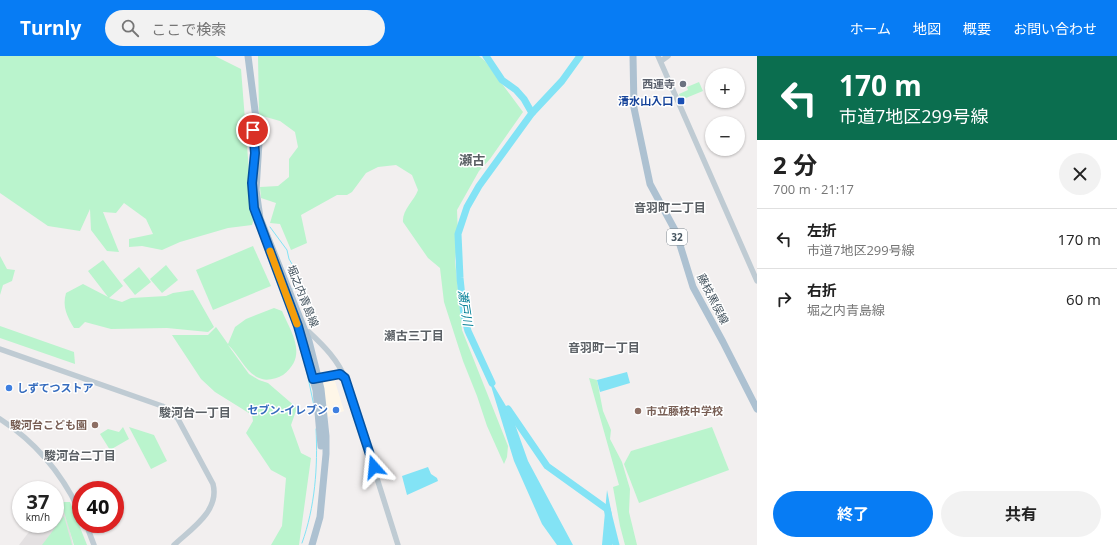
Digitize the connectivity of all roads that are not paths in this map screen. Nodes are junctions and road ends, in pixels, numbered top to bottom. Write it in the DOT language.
graph roads {
  1 [pos="243,56"];
  2 [pos="248,56"];
  3 [pos="633,56"];
  4 [pos="668,56"];
  5 [pos="660,59"];
  6 [pos="757,281"];
  7 [pos="309,332"];
  8 [pos="0,349"];
  9 [pos="345,378"];
  10 [pos="316,379"];
  11 [pos="757,409"];
  12 [pos="0,419"];
  13 [pos="72,497"];
  14 [pos="89,533"];
  15 [pos="94,545"];
  16 [pos="174,545"];
  17 [pos="307,545"];
  18 [pos="312,545"];
  19 [pos="398,545"];
  1 -- 10 [label="main road, 堀之内青島線"];
  2 -- 10 [label="main road, 堀之内青島線"];
  3 -- 11 [label="main road, 藤枝黒俣線 / 32"];
  4 -- 5 [label="street"];
  5 -- 6 [label="street"];
  7 -- 9 [label="street"];
  8 -- 16 [label="street"];
  9 -- 10 [label="street"];
  9 -- 19 [label="street"];
  10 -- 17 [label="main road, 堀之内青島線"];
  10 -- 18 [label="main road, 堀之内青島線"];
  12 -- 13 [label="street"];
  14 -- 15 [label="street"];
}
